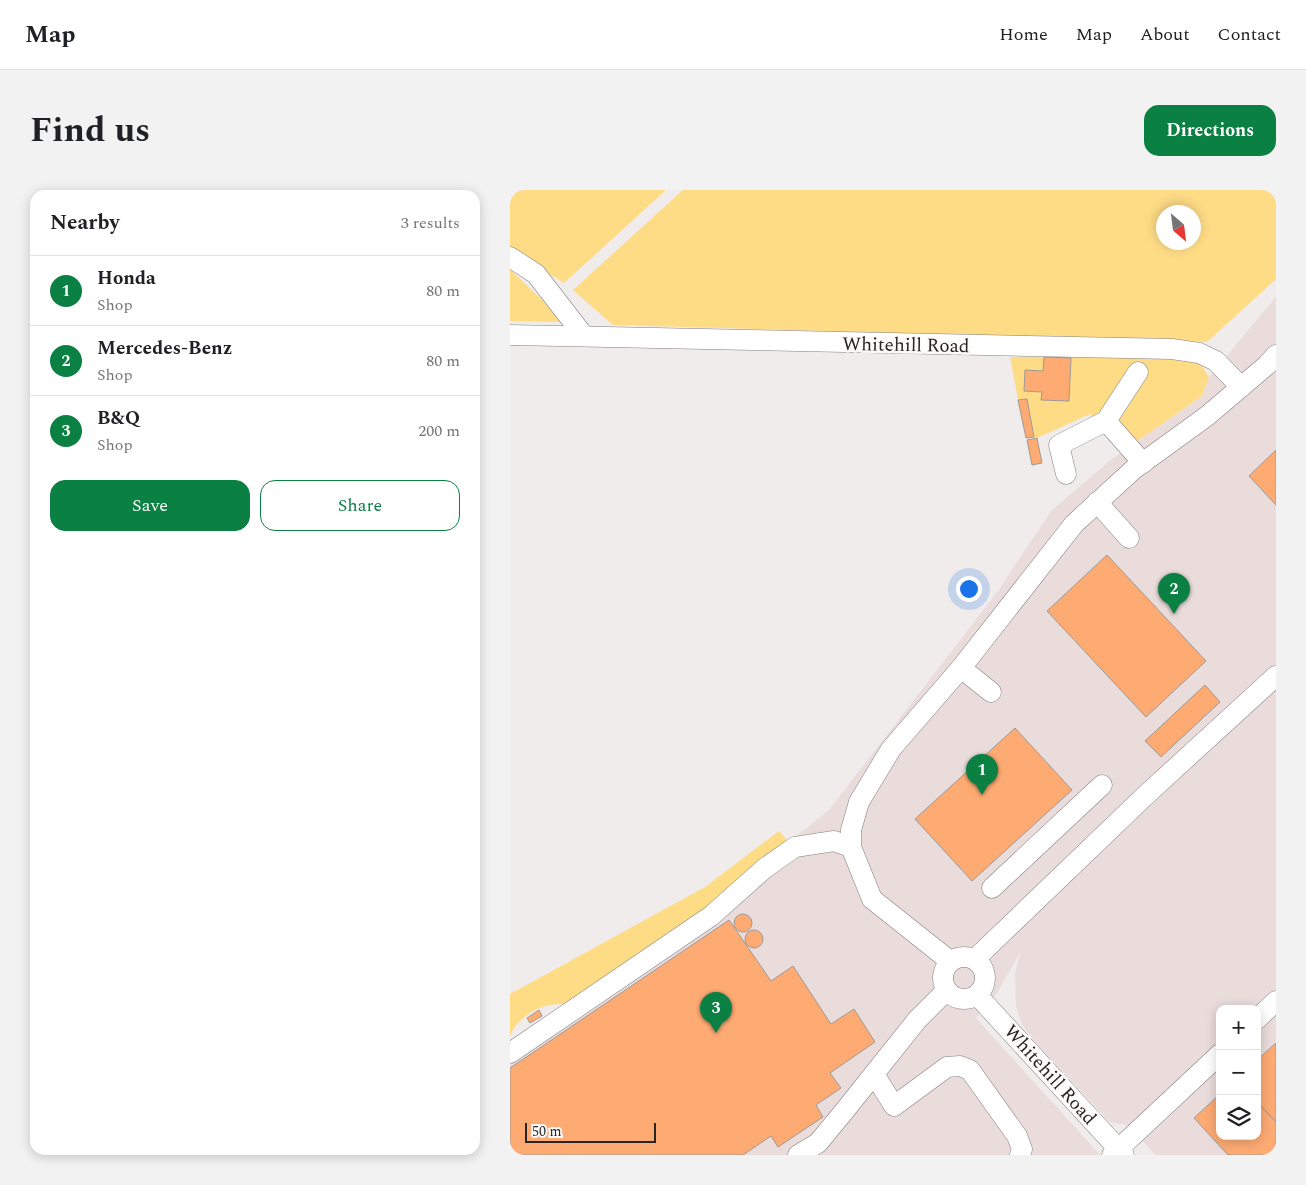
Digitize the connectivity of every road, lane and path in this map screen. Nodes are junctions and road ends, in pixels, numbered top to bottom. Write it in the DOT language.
graph roads {
  1 [pos="510,257"];
  2 [pos="510,335"];
  3 [pos="584,336"];
  4 [pos="1276,355"];
  5 [pos="1138,372"];
  6 [pos="1242,387"];
  7 [pos="1106,421"];
  8 [pos="1143,463"];
  9 [pos="1066,474"];
  10 [pos="1097,502"];
  11 [pos="1129,538"];
  12 [pos="961,668"];
  13 [pos="1276,676"];
  14 [pos="991,692"];
  15 [pos="1102,785"];
  16 [pos="851,847"];
  17 [pos="992,888"];
  18 [pos="975,960"];
  19 [pos="950,961"];
  20 [pos="946,991"];
  21 [pos="977,995"];
  22 [pos="1276,1001"];
  23 [pos="1261,1015"];
  24 [pos="510,1053"];
  25 [pos="1216,1058"];
  26 [pos="874,1074"];
  27 [pos="1118,1153"];
  28 [pos="798,1155"];
  29 [pos="1020,1155"];
  1 -- 3 [label="street"];
  2 -- 3 [label="street, Whitehill Road"];
  3 -- 6 [label="street, Whitehill Road"];
  4 -- 6 [label="street"];
  5 -- 7 [label="street"];
  6 -- 8 [label="street"];
  7 -- 8 [label="street"];
  7 -- 9 [label="street"];
  8 -- 10 [label="street"];
  10 -- 11 [label="street"];
  10 -- 12 [label="street"];
  12 -- 14 [label="street"];
  12 -- 16 [label="street"];
  13 -- 18 [label="street"];
  15 -- 17 [label="street"];
  16 -- 19 [label="street"];
  16 -- 24 [label="street"];
  18 -- 19 [label="street"];
  18 -- 21 [label="street"];
  19 -- 20 [label="street"];
  20 -- 21 [label="street"];
  20 -- 26 [label="street"];
  21 -- 27 [label="street, Whitehill Road"];
  22 -- 23 [label="street"];
  25 -- 27 [label="street"];
  26 -- 28 [label="street"];
  26 -- 29 [label="street"];
}
